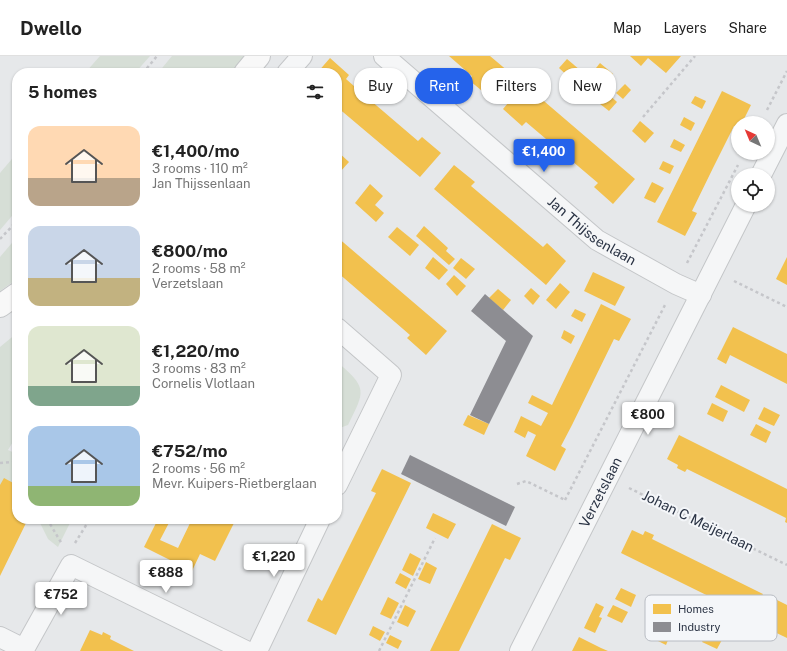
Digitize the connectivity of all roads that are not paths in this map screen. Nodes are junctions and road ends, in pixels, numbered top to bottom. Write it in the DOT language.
graph roads {
  1 [pos="259,56"];
  2 [pos="302,56"];
  3 [pos="384,56"];
  4 [pos="249,68"];
  5 [pos="291,68"];
  6 [pos="787,124"];
  7 [pos="765,168"];
  8 [pos="742,212"];
  9 [pos="701,296"];
  10 [pos="12,298"];
  11 [pos="0,306"];
  12 [pos="342,332"];
  13 [pos="342,475"];
  14 [pos="318,524"];
  15 [pos="0,637"];
  16 [pos="23,650"];
  17 [pos="246,651"];
  18 [pos="257,651"];
  19 [pos="520,651"];
  1 -- 4 [label="main road"];
  2 -- 5 [label="street"];
  3 -- 9 [label="street, Jan Thijssenlaan"];
  6 -- 7 [label="street"];
  8 -- 9 [label="street, Verzetslaan"];
  9 -- 19 [label="street, Verzetslaan"];
  10 -- 11 [label="main road"];
  12 -- 13 [label="street"];
  14 -- 18 [label="street"];
  15 -- 16 [label="street"];
  16 -- 17 [label="street"];
}
